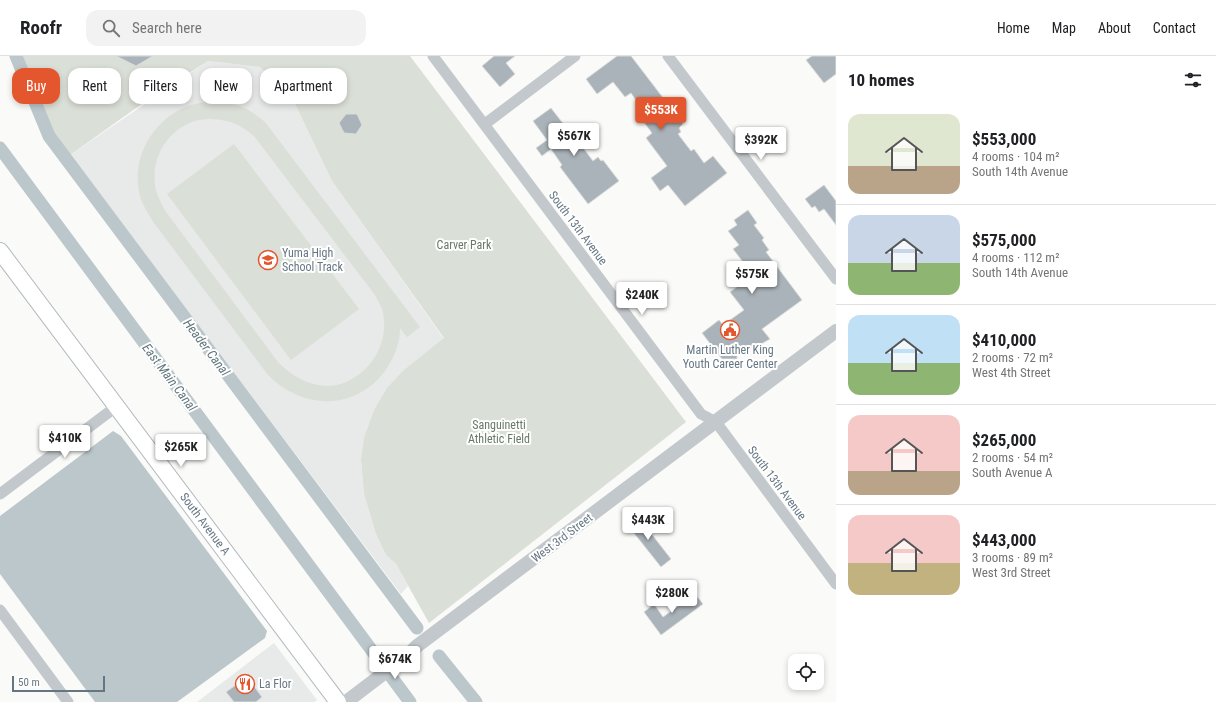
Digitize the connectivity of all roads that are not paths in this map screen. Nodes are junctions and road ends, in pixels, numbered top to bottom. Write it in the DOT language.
graph roads {
  1 [pos="433,56"];
  2 [pos="575,56"];
  3 [pos="668,56"];
  4 [pos="485,124"];
  5 [pos="0,251"];
  6 [pos="836,279"];
  7 [pos="836,331"];
  8 [pos="117,406"];
  9 [pos="716,422"];
  10 [pos="0,494"];
  11 [pos="836,584"];
  12 [pos="0,610"];
  13 [pos="68,702"];
  14 [pos="338,702"];
  15 [pos="346,702"];
  1 -- 4 [label="street, South 13th Avenue"];
  2 -- 4 [label="street"];
  3 -- 6 [label="street"];
  4 -- 9 [label="street, South 13th Avenue"];
  5 -- 8 [label="main road, South Avenue A"];
  7 -- 9 [label="street, West 3rd Street"];
  8 -- 10 [label="street"];
  8 -- 14 [label="main road, South Avenue A"];
  9 -- 11 [label="street, South 13th Avenue"];
  9 -- 15 [label="street, West 3rd Street"];
  12 -- 13 [label="street"];
}
